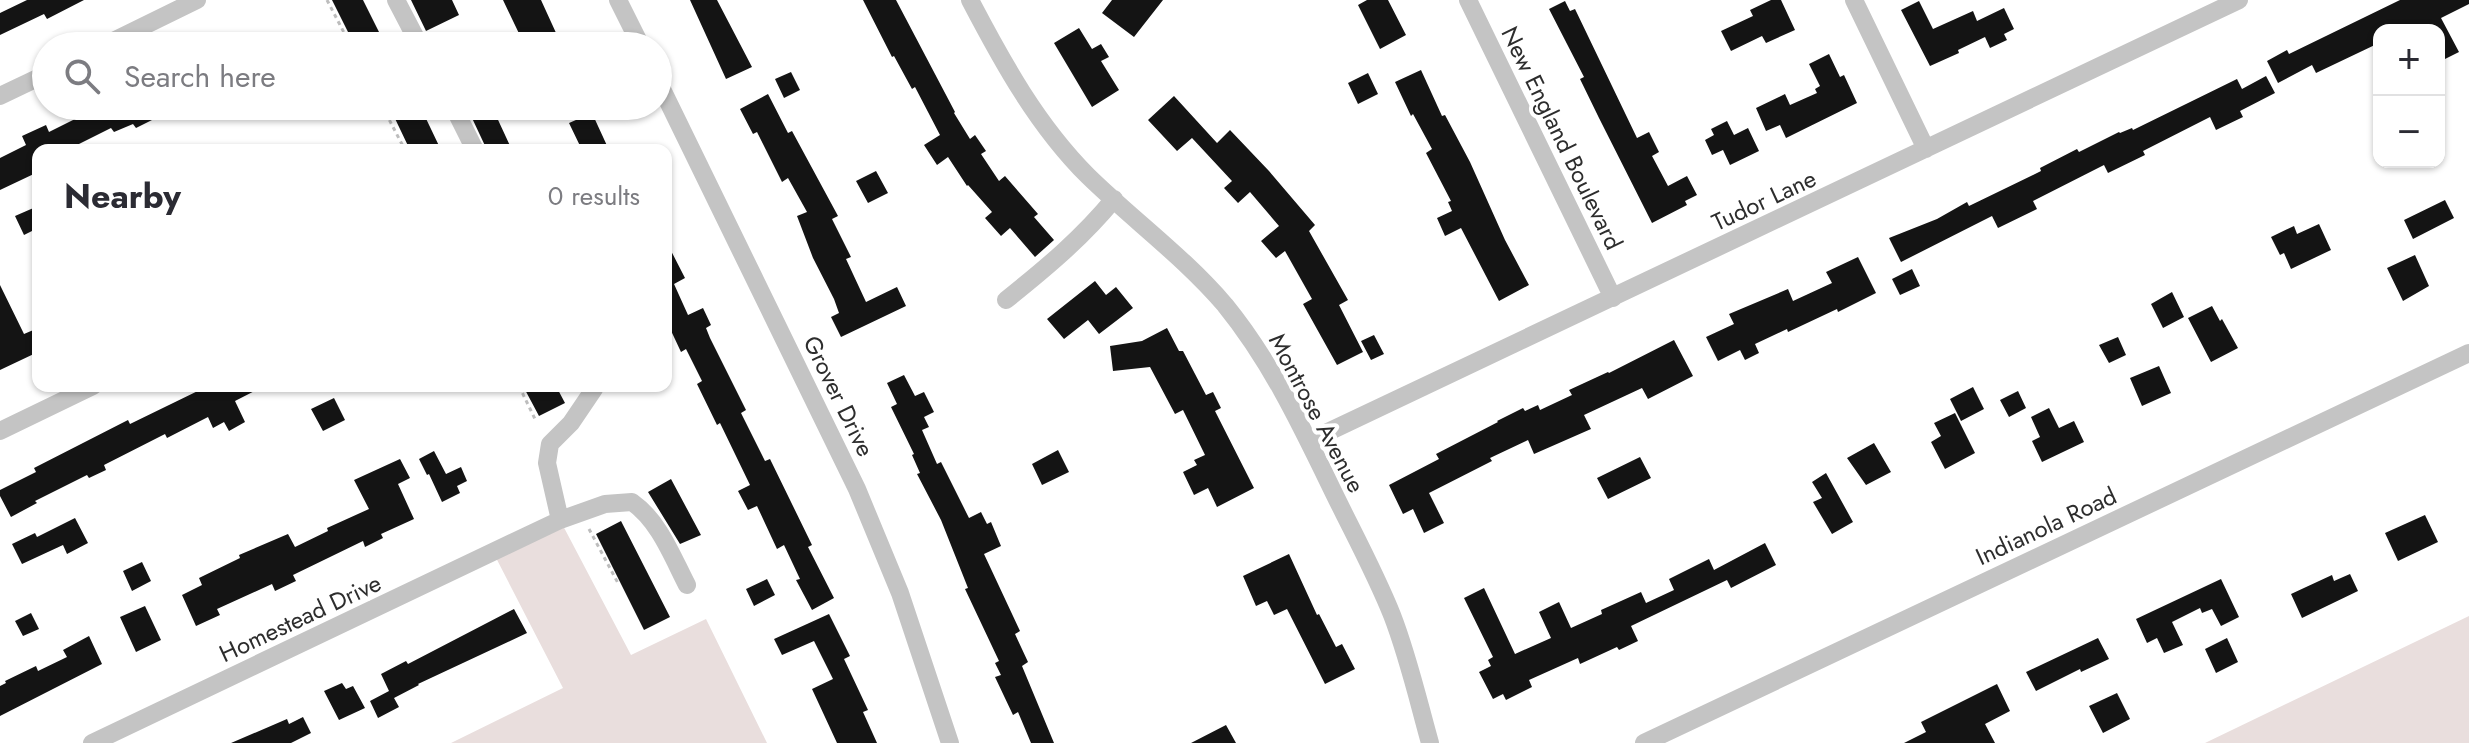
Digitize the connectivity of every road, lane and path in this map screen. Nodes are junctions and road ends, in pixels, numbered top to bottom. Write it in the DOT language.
graph roads {
  1 [pos="197,0"];
  2 [pos="327,0"];
  3 [pos="396,0"];
  4 [pos="618,0"];
  5 [pos="970,0"];
  6 [pos="1468,0"];
  7 [pos="1854,0"];
  8 [pos="2239,0"];
  9 [pos="132,32"];
  10 [pos="344,32"];
  11 [pos="413,32"];
  12 [pos="634,32"];
  13 [pos="32,81"];
  14 [pos="0,96"];
  15 [pos="672,110"];
  16 [pos="389,120"];
  17 [pos="460,120"];
  18 [pos="402,144"];
  19 [pos="472,144"];
  20 [pos="1926,149"];
  21 [pos="1114,199"];
  22 [pos="1613,298"];
  23 [pos="1006,300"];
  24 [pos="2469,353"];
  25 [pos="81,392"];
  26 [pos="522,392"];
  27 [pos="592,392"];
  28 [pos="535,419"];
  29 [pos="0,431"];
  30 [pos="1309,441"];
  31 [pos="580,512"];
  32 [pos="560,520"];
  33 [pos="619,585"];
  34 [pos="687,585"];
  35 [pos="92,743"];
  36 [pos="950,743"];
  37 [pos="1430,743"];
  38 [pos="1644,743"];
  1 -- 9 [label="street"];
  2 -- 10 [label="path"];
  3 -- 11 [label="street"];
  4 -- 12 [label="street"];
  5 -- 21 [label="street, Montrose Avenue"];
  6 -- 22 [label="street, New England Boulevard"];
  7 -- 20 [label="street"];
  8 -- 20 [label="street, Tudor Lane"];
  13 -- 14 [label="street"];
  15 -- 36 [label="street, Grover Drive"];
  16 -- 18 [label="path"];
  17 -- 19 [label="street"];
  20 -- 22 [label="street, Tudor Lane"];
  21 -- 23 [label="street"];
  21 -- 30 [label="street, Montrose Avenue"];
  22 -- 30 [label="street, Tudor Lane"];
  24 -- 38 [label="street, Indianola Road"];
  25 -- 29 [label="street"];
  26 -- 28 [label="path"];
  27 -- 32 [label="street"];
  30 -- 37 [label="street, Montrose Avenue"];
  31 -- 32 [label="street, Homestead Drive"];
  31 -- 33 [label="path"];
  31 -- 34 [label="street, Homestead Drive"];
  32 -- 35 [label="street, Homestead Drive"];
}
